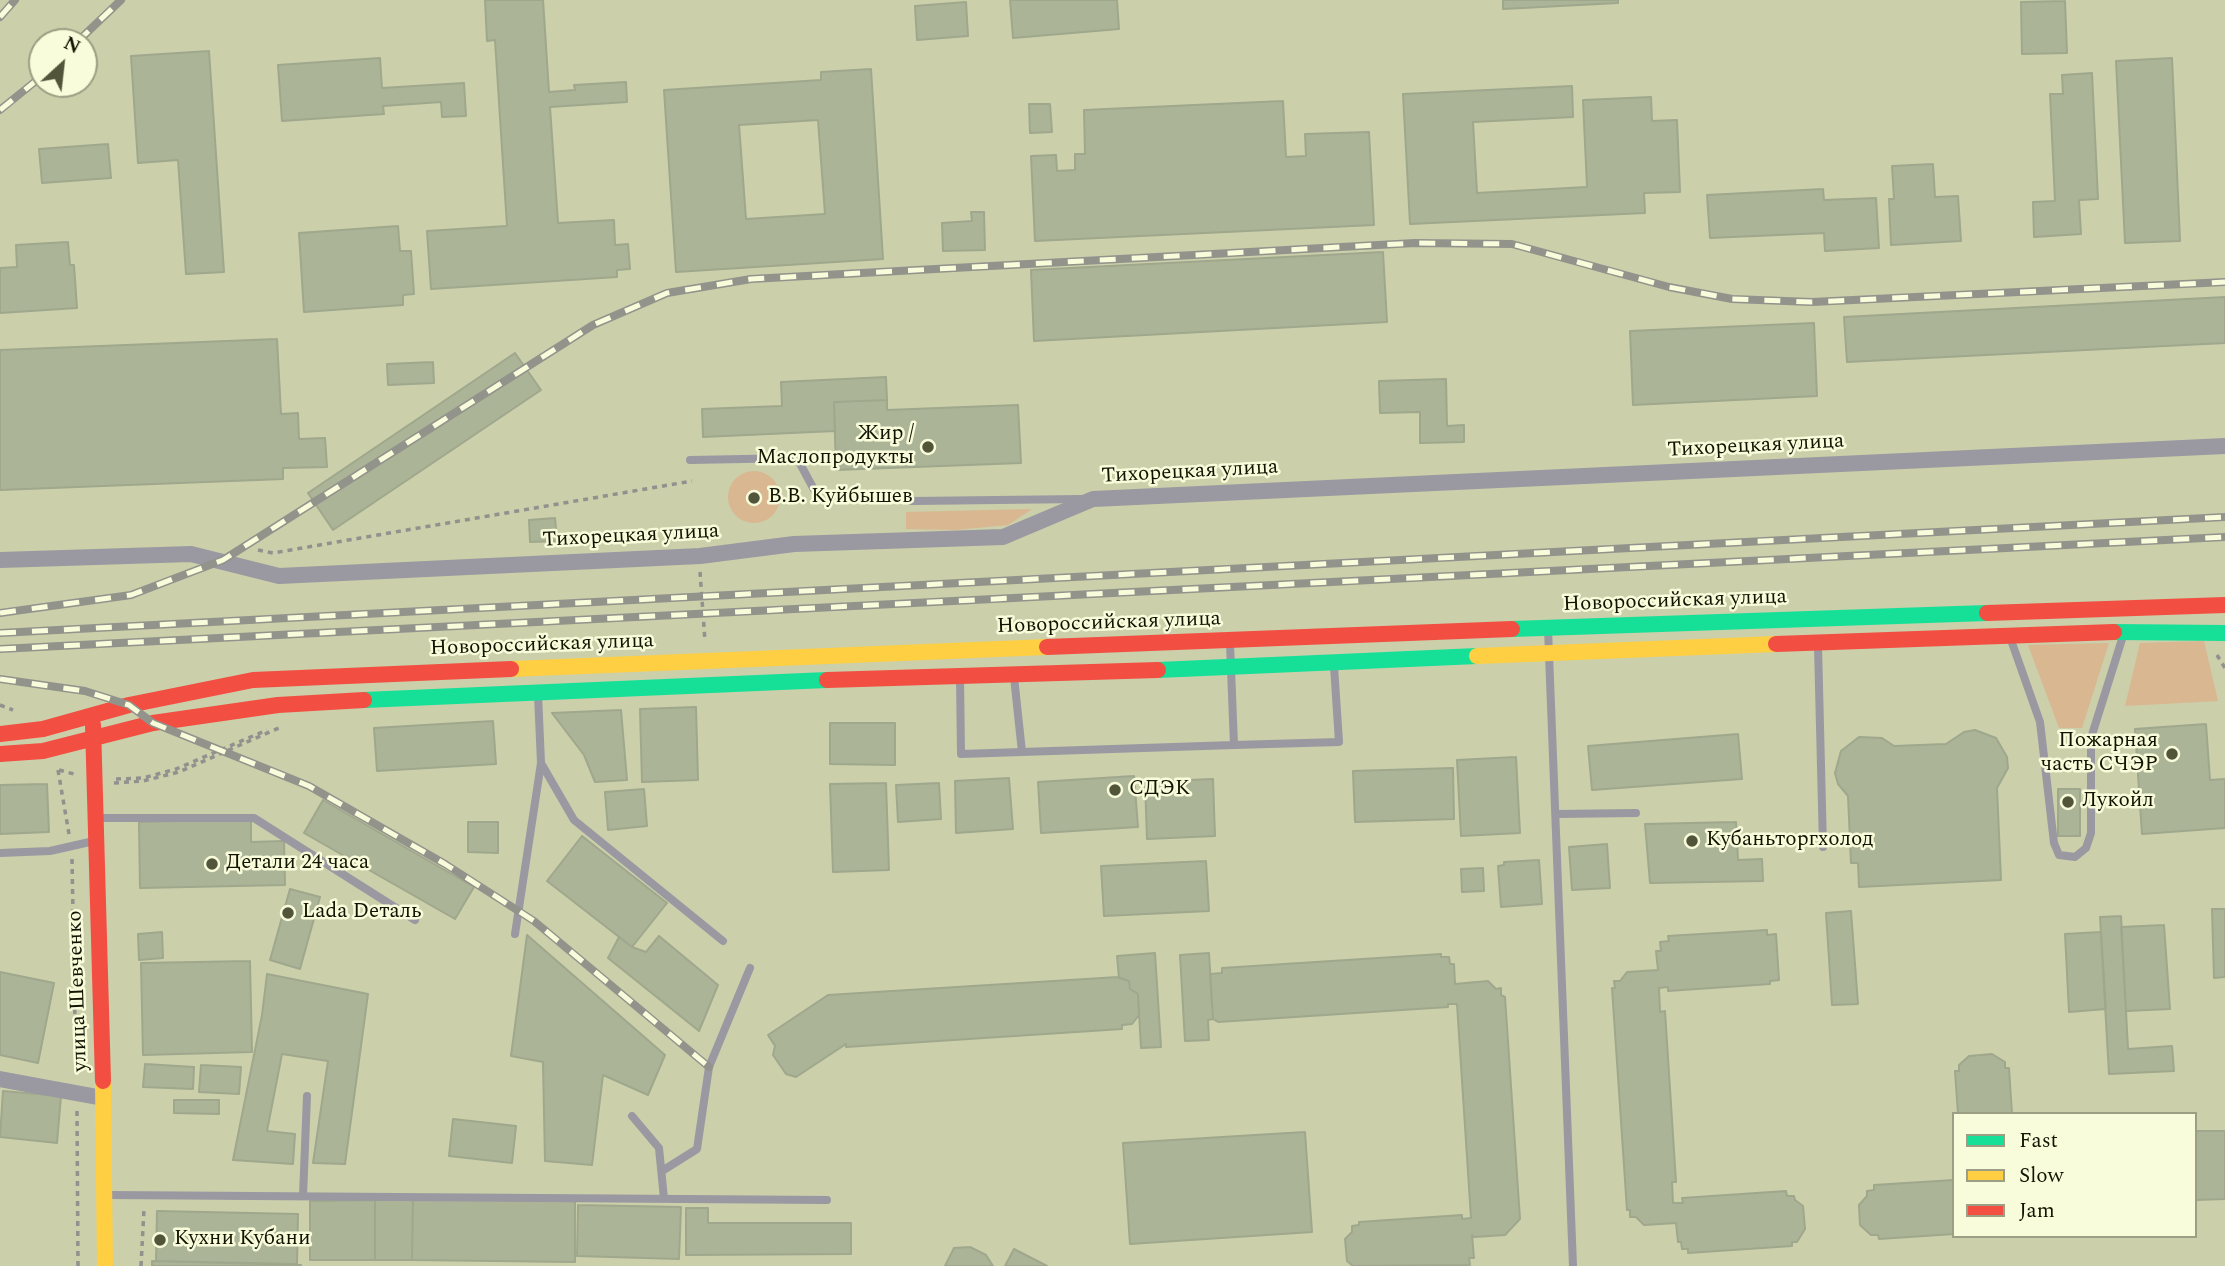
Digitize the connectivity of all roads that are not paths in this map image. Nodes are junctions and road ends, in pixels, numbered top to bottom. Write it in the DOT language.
graph roads {
  1 [pos="2225,446"];
  2 [pos="690,460"];
  3 [pos="817,497"];
  4 [pos="1093,499"];
  5 [pos="912,501"];
  6 [pos="0,560"];
  7 [pos="2225,605"];
  8 [pos="1548,628"];
  9 [pos="2124,632"];
  10 [pos="2225,633"];
  11 [pos="2010,637"];
  12 [pos="1230,640"];
  13 [pos="1818,643"];
  14 [pos="1550,652"];
  15 [pos="1333,663"];
  16 [pos="1231,668"];
  17 [pos="1014,674"];
  18 [pos="960,676"];
  19 [pos="538,694"];
  20 [pos="93,715"];
  21 [pos="0,734"];
  22 [pos="93,740"];
  23 [pos="1234,745"];
  24 [pos="1022,752"];
  25 [pos="0,754"];
  26 [pos="541,763"];
  27 [pos="1636,813"];
  28 [pos="1556,814"];
  29 [pos="95,818"];
  30 [pos="94,841"];
  31 [pos="1824,847"];
  32 [pos="0,853"];
  33 [pos="415,920"];
  34 [pos="515,934"];
  35 [pos="723,941"];
  36 [pos="750,968"];
  37 [pos="0,1079"];
  38 [pos="307,1096"];
  39 [pos="103,1098"];
  40 [pos="632,1116"];
  41 [pos="662,1171"];
  42 [pos="104,1195"];
  43 [pos="303,1196"];
  44 [pos="664,1199"];
  45 [pos="827,1200"];
  46 [pos="105,1266"];
  47 [pos="1573,1266"];
  1 -- 4 [label="street, Тихорецкая улица"];
  2 -- 3 [label="lane"];
  4 -- 5 [label="lane"];
  4 -- 6 [label="street, Тихорецкая улица"];
  7 -- 8 [label="main road, Новороссийская улица"];
  8 -- 12 [label="main road, Новороссийская улица"];
  8 -- 14 [label="lane"];
  9 -- 10 [label="main road"];
  9 -- 11 [label="main road"];
  9 -- 11 [label="lane"];
  11 -- 13 [label="main road"];
  12 -- 16 [label="lane"];
  12 -- 20 [label="main road, Новороссийская улица"];
  13 -- 14 [label="main road"];
  13 -- 31 [label="lane"];
  14 -- 15 [label="main road"];
  14 -- 28 [label="lane"];
  15 -- 16 [label="main road"];
  15 -- 23 [label="lane"];
  16 -- 17 [label="main road"];
  16 -- 23 [label="lane"];
  17 -- 18 [label="main road"];
  17 -- 24 [label="lane"];
  18 -- 19 [label="main road"];
  18 -- 24 [label="lane"];
  19 -- 22 [label="main road"];
  19 -- 26 [label="lane"];
  20 -- 21 [label="main road, Новороссийская улица"];
  20 -- 22 [label="main road, улица Шевченко"];
  22 -- 25 [label="main road"];
  22 -- 29 [label="main road, улица Шевченко"];
  23 -- 24 [label="lane"];
  26 -- 34 [label="lane"];
  26 -- 35 [label="lane"];
  27 -- 28 [label="lane"];
  28 -- 47 [label="lane"];
  29 -- 30 [label="main road, улица Шевченко"];
  29 -- 33 [label="lane"];
  30 -- 32 [label="lane"];
  30 -- 39 [label="main road, улица Шевченко"];
  36 -- 41 [label="lane"];
  37 -- 39 [label="street"];
  38 -- 43 [label="lane"];
  39 -- 42 [label="main road, улица Шевченко"];
  40 -- 41 [label="lane"];
  41 -- 44 [label="lane"];
  42 -- 43 [label="lane"];
  42 -- 46 [label="main road, улица Шевченко"];
  43 -- 44 [label="lane"];
  44 -- 45 [label="lane"];
}
